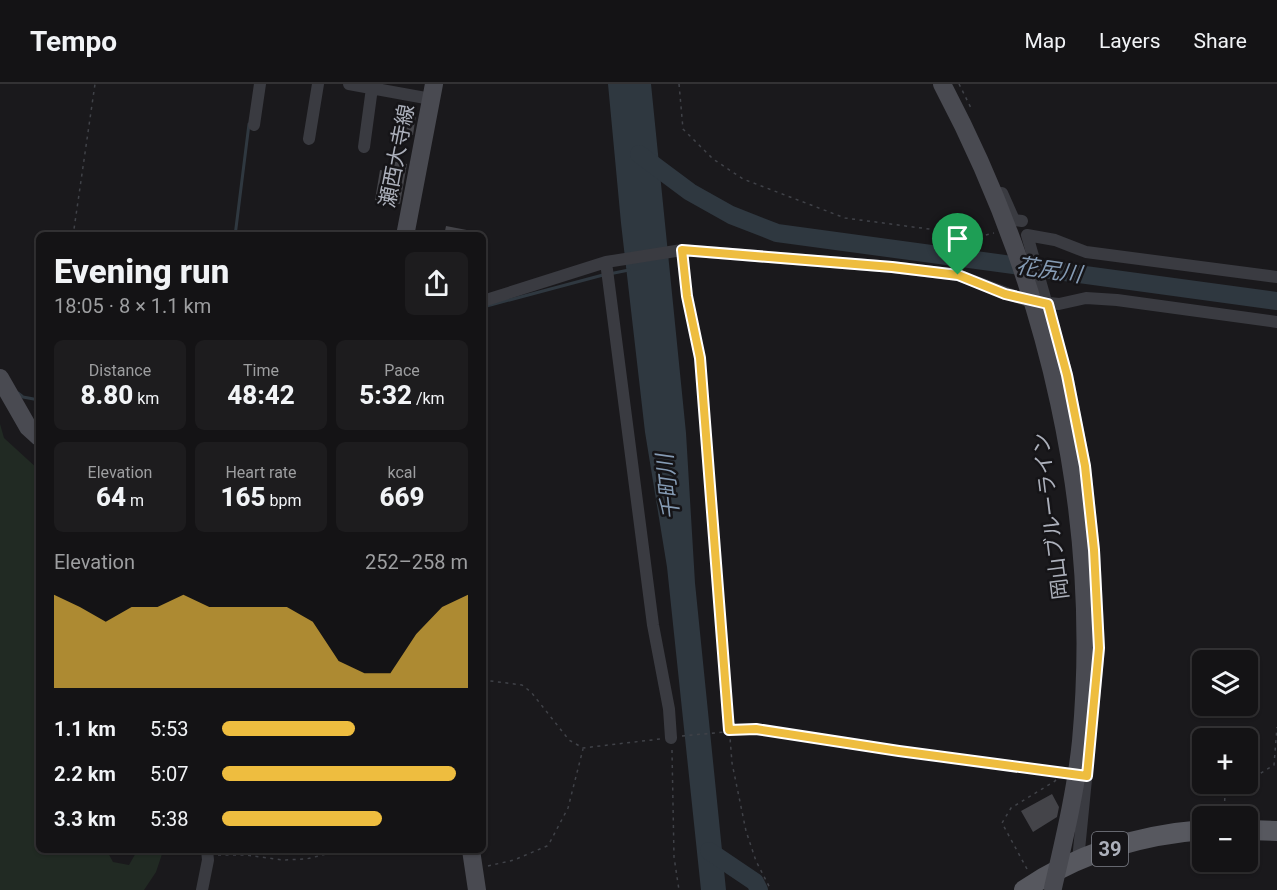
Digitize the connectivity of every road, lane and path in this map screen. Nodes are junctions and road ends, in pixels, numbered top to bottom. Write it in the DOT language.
graph roads {
  1 [pos="95,84"];
  2 [pos="260,84"];
  3 [pos="318,84"];
  4 [pos="349,84"];
  5 [pos="679,84"];
  6 [pos="942,84"];
  7 [pos="951,84"];
  8 [pos="372,88"];
  9 [pos="432,91"];
  10 [pos="254,125"];
  11 [pos="309,139"];
  12 [pos="364,147"];
  13 [pos="1022,221"];
  14 [pos="74,232"];
  15 [pos="406,232"];
  16 [pos="996,233"];
  17 [pos="678,250"];
  18 [pos="606,262"];
  19 [pos="1277,277"];
  20 [pos="486,300"];
  21 [pos="1047,300"];
  22 [pos="1277,322"];
  23 [pos="0,378"];
  24 [pos="36,434"];
  25 [pos="486,680"];
  26 [pos="1277,727"];
  27 [pos="729,730"];
  28 [pos="672,737"];
  29 [pos="583,748"];
  30 [pos="1061,773"];
  31 [pos="1258,775"];
  32 [pos="1087,776"];
  33 [pos="1258,830"];
  34 [pos="1277,831"];
  35 [pos="1192,832"];
  36 [pos="208,853"];
  37 [pos="331,853"];
  38 [pos="471,853"];
  39 [pos="1078,860"];
  40 [pos="474,869"];
  41 [pos="1044,888"];
  42 [pos="202,890"];
  43 [pos="477,890"];
  44 [pos="679,890"];
  45 [pos="771,890"];
  1 -- 14 [label="path"];
  2 -- 10 [label="street"];
  3 -- 11 [label="street"];
  4 -- 8 [label="street"];
  5 -- 16 [label="path"];
  6 -- 41 [label="main road, 岡山ブルーライン, bridge"];
  7 -- 13 [label="street"];
  8 -- 9 [label="street"];
  8 -- 12 [label="street"];
  9 -- 15 [label="main road, 瀬西大寺線"];
  17 -- 18 [label="street"];
  17 -- 21 [label="street"];
  17 -- 27 [label="path"];
  18 -- 20 [label="street"];
  18 -- 28 [label="street"];
  19 -- 21 [label="street"];
  21 -- 22 [label="street"];
  21 -- 32 [label="street"];
  23 -- 24 [label="main road"];
  25 -- 29 [label="path"];
  26 -- 31 [label="path"];
  27 -- 28 [label="path"];
  27 -- 30 [label="path"];
  27 -- 45 [label="path"];
  28 -- 29 [label="path"];
  28 -- 44 [label="path"];
  29 -- 40 [label="path"];
  30 -- 32 [label="path"];
  30 -- 41 [label="path"];
  32 -- 39 [label="street"];
  33 -- 34 [label="main road"];
  35 -- 39 [label="main road, 39"];
  36 -- 37 [label="path"];
  36 -- 42 [label="street"];
  38 -- 40 [label="main road"];
  39 -- 41 [label="main road, 39"];
  40 -- 43 [label="main road"];
}
